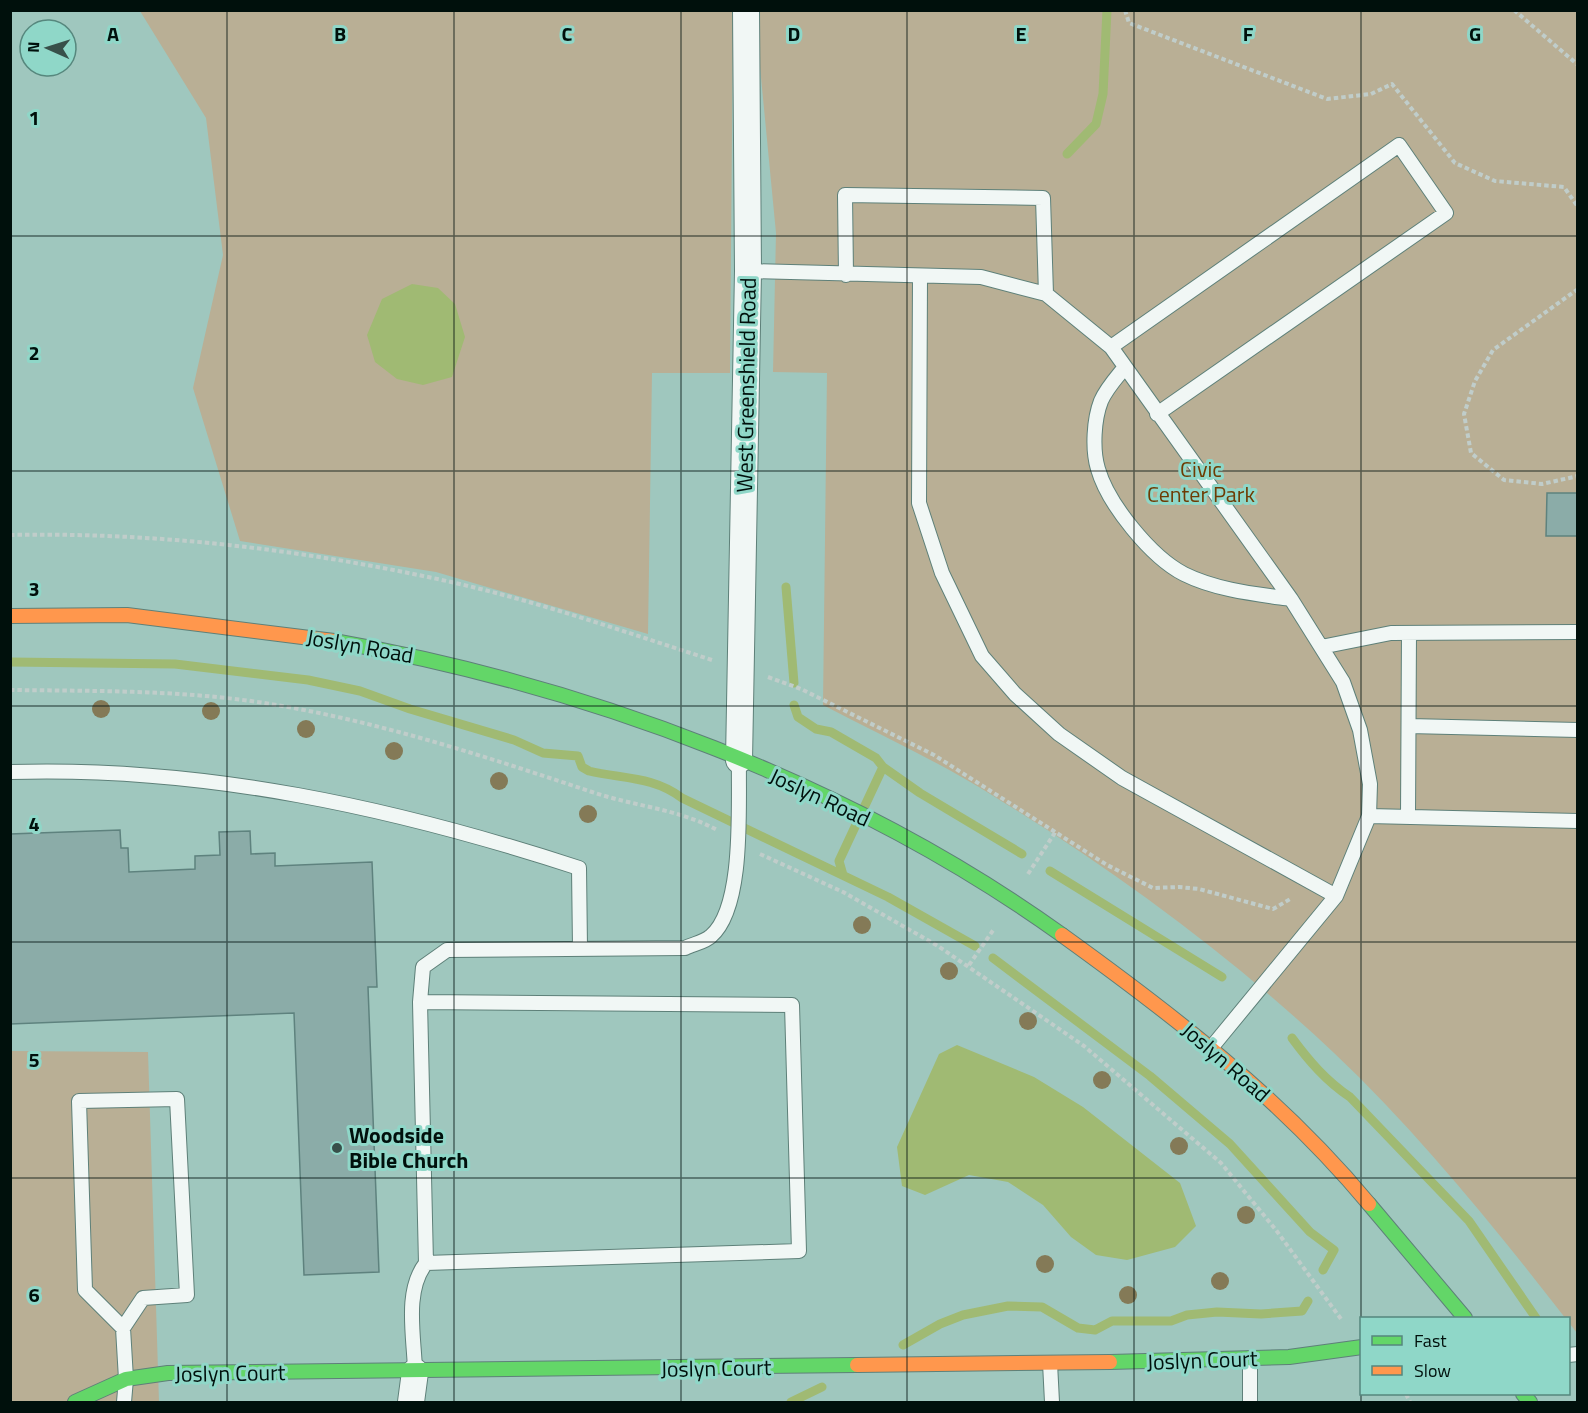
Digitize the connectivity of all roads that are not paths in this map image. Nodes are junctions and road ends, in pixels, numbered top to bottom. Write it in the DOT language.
graph roads {
  1 [pos="746,10"];
  2 [pos="748,271"];
  3 [pos="846,275"];
  4 [pos="920,276"];
  5 [pos="1046,294"];
  6 [pos="1111,347"];
  7 [pos="1125,367"];
  8 [pos="1157,414"];
  9 [pos="1291,599"];
  10 [pos="10,616"];
  11 [pos="1578,632"];
  12 [pos="1409,633"];
  13 [pos="1321,647"];
  14 [pos="1409,726"];
  15 [pos="1578,730"];
  16 [pos="739,760"];
  17 [pos="10,772"];
  18 [pos="1369,816"];
  19 [pos="1408,817"];
  20 [pos="1578,821"];
  21 [pos="1336,896"];
  22 [pos="580,948"];
  23 [pos="420,1002"];
  24 [pos="1211,1048"];
  25 [pos="426,1263"];
  26 [pos="1464,1317"];
  27 [pos="123,1328"];
  28 [pos="1360,1347"];
  29 [pos="1250,1358"];
  30 [pos="1050,1363"];
  31 [pos="415,1372"];
  32 [pos="126,1379"];
  33 [pos="75,1402"];
  34 [pos="124,1402"];
  35 [pos="411,1402"];
  36 [pos="1052,1402"];
  37 [pos="1250,1402"];
  1 -- 2 [label="street, West Greenshield Road"];
  2 -- 3 [label="lane"];
  2 -- 16 [label="street, West Greenshield Road"];
  3 -- 4 [label="lane"];
  3 -- 5 [label="lane"];
  4 -- 5 [label="lane"];
  4 -- 21 [label="lane"];
  5 -- 6 [label="lane"];
  6 -- 7 [label="lane"];
  6 -- 8 [label="lane"];
  7 -- 8 [label="lane"];
  7 -- 9 [label="lane"];
  8 -- 9 [label="lane"];
  9 -- 13 [label="lane"];
  10 -- 16 [label="street, Joslyn Road"];
  11 -- 12 [label="lane"];
  12 -- 13 [label="lane"];
  12 -- 14 [label="lane"];
  13 -- 18 [label="lane"];
  14 -- 15 [label="lane"];
  14 -- 19 [label="lane"];
  16 -- 22 [label="lane"];
  16 -- 24 [label="street, Joslyn Road"];
  17 -- 22 [label="lane"];
  18 -- 19 [label="lane"];
  18 -- 21 [label="lane"];
  19 -- 20 [label="lane"];
  21 -- 24 [label="lane"];
  22 -- 23 [label="lane"];
  23 -- 25 [label="lane"];
  23 -- 25 [label="lane"];
  24 -- 26 [label="street, Joslyn Road"];
  25 -- 31 [label="lane"];
  27 -- 27 [label="lane"];
  27 -- 32 [label="lane"];
  28 -- 29 [label="street, Joslyn Court"];
  29 -- 30 [label="street, Joslyn Court"];
  29 -- 37 [label="lane"];
  30 -- 31 [label="street, Joslyn Court"];
  30 -- 36 [label="lane"];
  31 -- 32 [label="street, Joslyn Court"];
  31 -- 35 [label="street"];
  32 -- 33 [label="street, Joslyn Court"];
  32 -- 34 [label="lane"];
}
